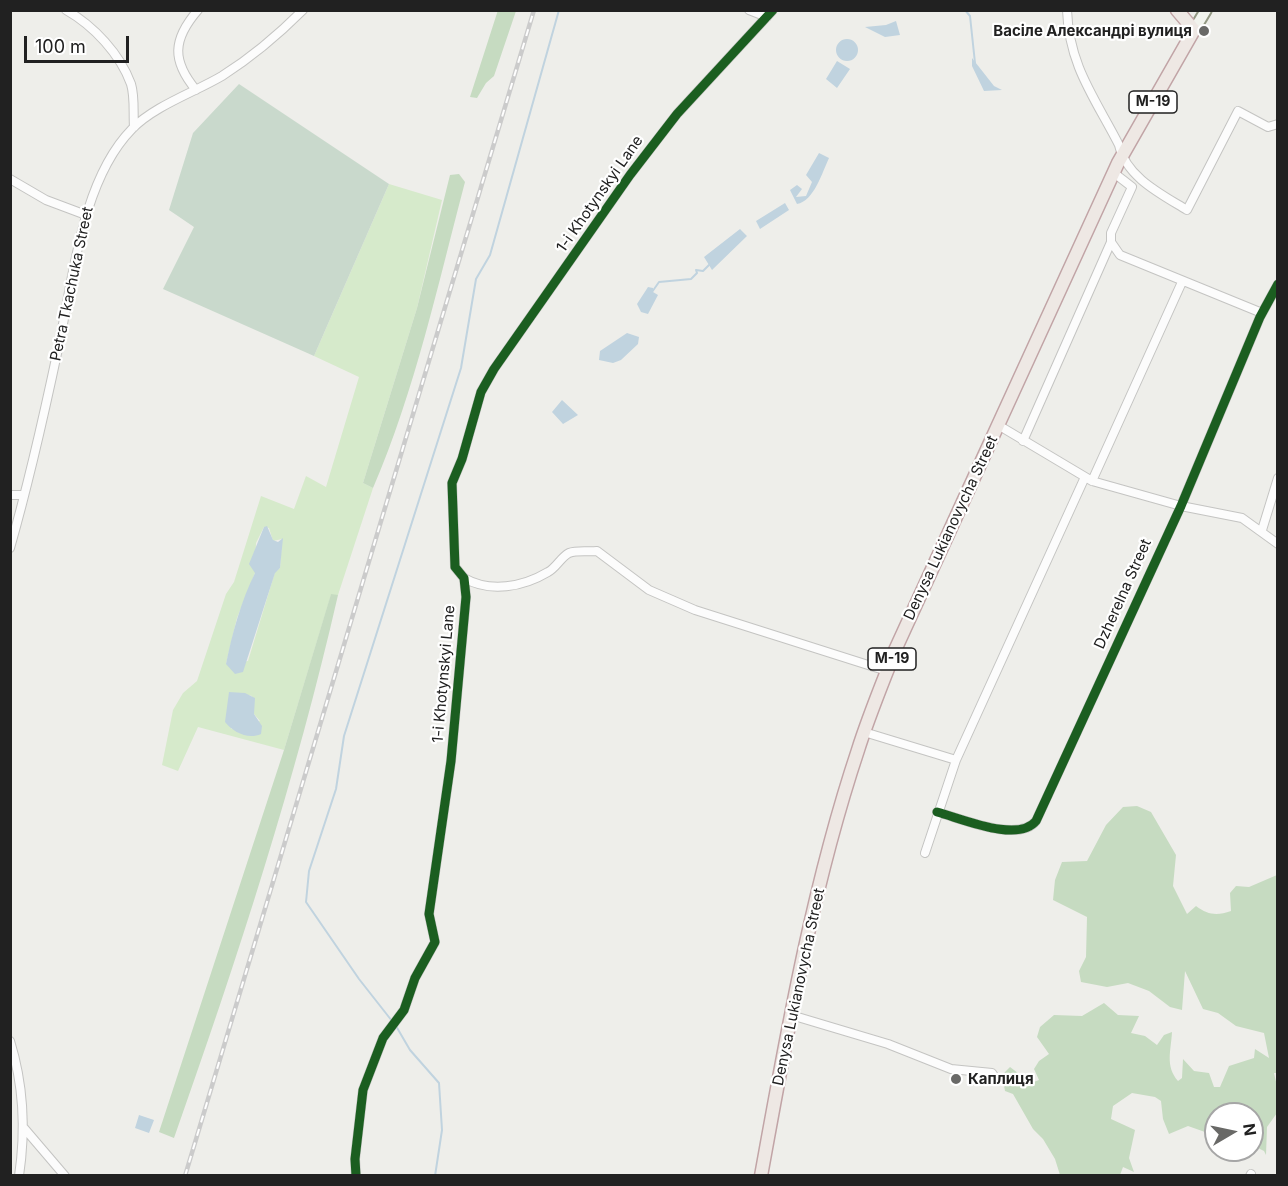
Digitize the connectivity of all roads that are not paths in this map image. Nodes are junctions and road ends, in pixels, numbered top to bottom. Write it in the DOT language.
graph roads {
  1 [pos="66,10"];
  2 [pos="198,10"];
  3 [pos="303,10"];
  4 [pos="749,10"];
  5 [pos="773,10"];
  6 [pos="1066,10"];
  7 [pos="1177,10"];
  8 [pos="1206,10"];
  9 [pos="767,17"];
  10 [pos="1194,30"];
  11 [pos="196,90"];
  12 [pos="1278,123"];
  13 [pos="134,127"];
  14 [pos="1122,157"];
  15 [pos="1114,173"];
  16 [pos="10,179"];
  17 [pos="86,215"];
  18 [pos="1111,242"];
  19 [pos="1182,282"];
  20 [pos="1276,288"];
  21 [pos="1262,313"];
  22 [pos="998,425"];
  23 [pos="1023,441"];
  24 [pos="1278,478"];
  25 [pos="1089,479"];
  26 [pos="10,495"];
  27 [pos="24,495"];
  28 [pos="1181,506"];
  29 [pos="1262,530"];
  30 [pos="1278,544"];
  31 [pos="10,548"];
  32 [pos="464,578"];
  33 [pos="887,671"];
  34 [pos="864,732"];
  35 [pos="956,760"];
  36 [pos="937,812"];
  37 [pos="925,853"];
  38 [pos="791,1015"];
  39 [pos="10,1041"];
  40 [pos="996,1079"];
  41 [pos="24,1128"];
  42 [pos="19,1176"];
  43 [pos="65,1176"];
  44 [pos="356,1176"];
  45 [pos="761,1176"];
  1 -- 13 [label="street"];
  2 -- 11 [label="street"];
  3 -- 11 [label="street, Petra Tkachuka Street"];
  4 -- 9 [label="street"];
  5 -- 9 [label="street, 1-i Khotynskyi Lane"];
  6 -- 14 [label="street"];
  7 -- 10 [label="highway"];
  8 -- 10 [label="main road"];
  9 -- 32 [label="street, 1-i Khotynskyi Lane"];
  10 -- 14 [label="highway, М-19"];
  11 -- 13 [label="street, Petra Tkachuka Street"];
  12 -- 14 [label="street"];
  13 -- 17 [label="street, Petra Tkachuka Street"];
  14 -- 15 [label="highway, М-19"];
  15 -- 18 [label="street"];
  15 -- 22 [label="highway, Denysa Lukianovycha Street / М-19"];
  16 -- 17 [label="street"];
  17 -- 27 [label="street, Petra Tkachuka Street"];
  18 -- 19 [label="street"];
  18 -- 23 [label="street"];
  19 -- 21 [label="street"];
  19 -- 25 [label="street"];
  20 -- 21 [label="street, Dzherelna Street"];
  21 -- 28 [label="street, Dzherelna Street"];
  22 -- 23 [label="street"];
  22 -- 33 [label="highway, Denysa Lukianovycha Street / М-19"];
  23 -- 25 [label="street"];
  24 -- 29 [label="street"];
  25 -- 28 [label="street"];
  25 -- 35 [label="street"];
  26 -- 27 [label="street"];
  27 -- 31 [label="street, Petra Tkachuka Street"];
  28 -- 29 [label="street"];
  28 -- 36 [label="street, Dzherelna Street"];
  29 -- 30 [label="street"];
  32 -- 33 [label="street"];
  32 -- 44 [label="street, 1-i Khotynskyi Lane"];
  33 -- 34 [label="highway, Denysa Lukianovycha Street / М-19"];
  34 -- 35 [label="street"];
  34 -- 38 [label="highway, Denysa Lukianovycha Street / М-19"];
  35 -- 36 [label="street"];
  36 -- 37 [label="street"];
  38 -- 40 [label="street"];
  38 -- 45 [label="highway, Denysa Lukianovycha Street / М-19"];
  39 -- 41 [label="street"];
  41 -- 42 [label="street"];
  41 -- 43 [label="street"];
}
